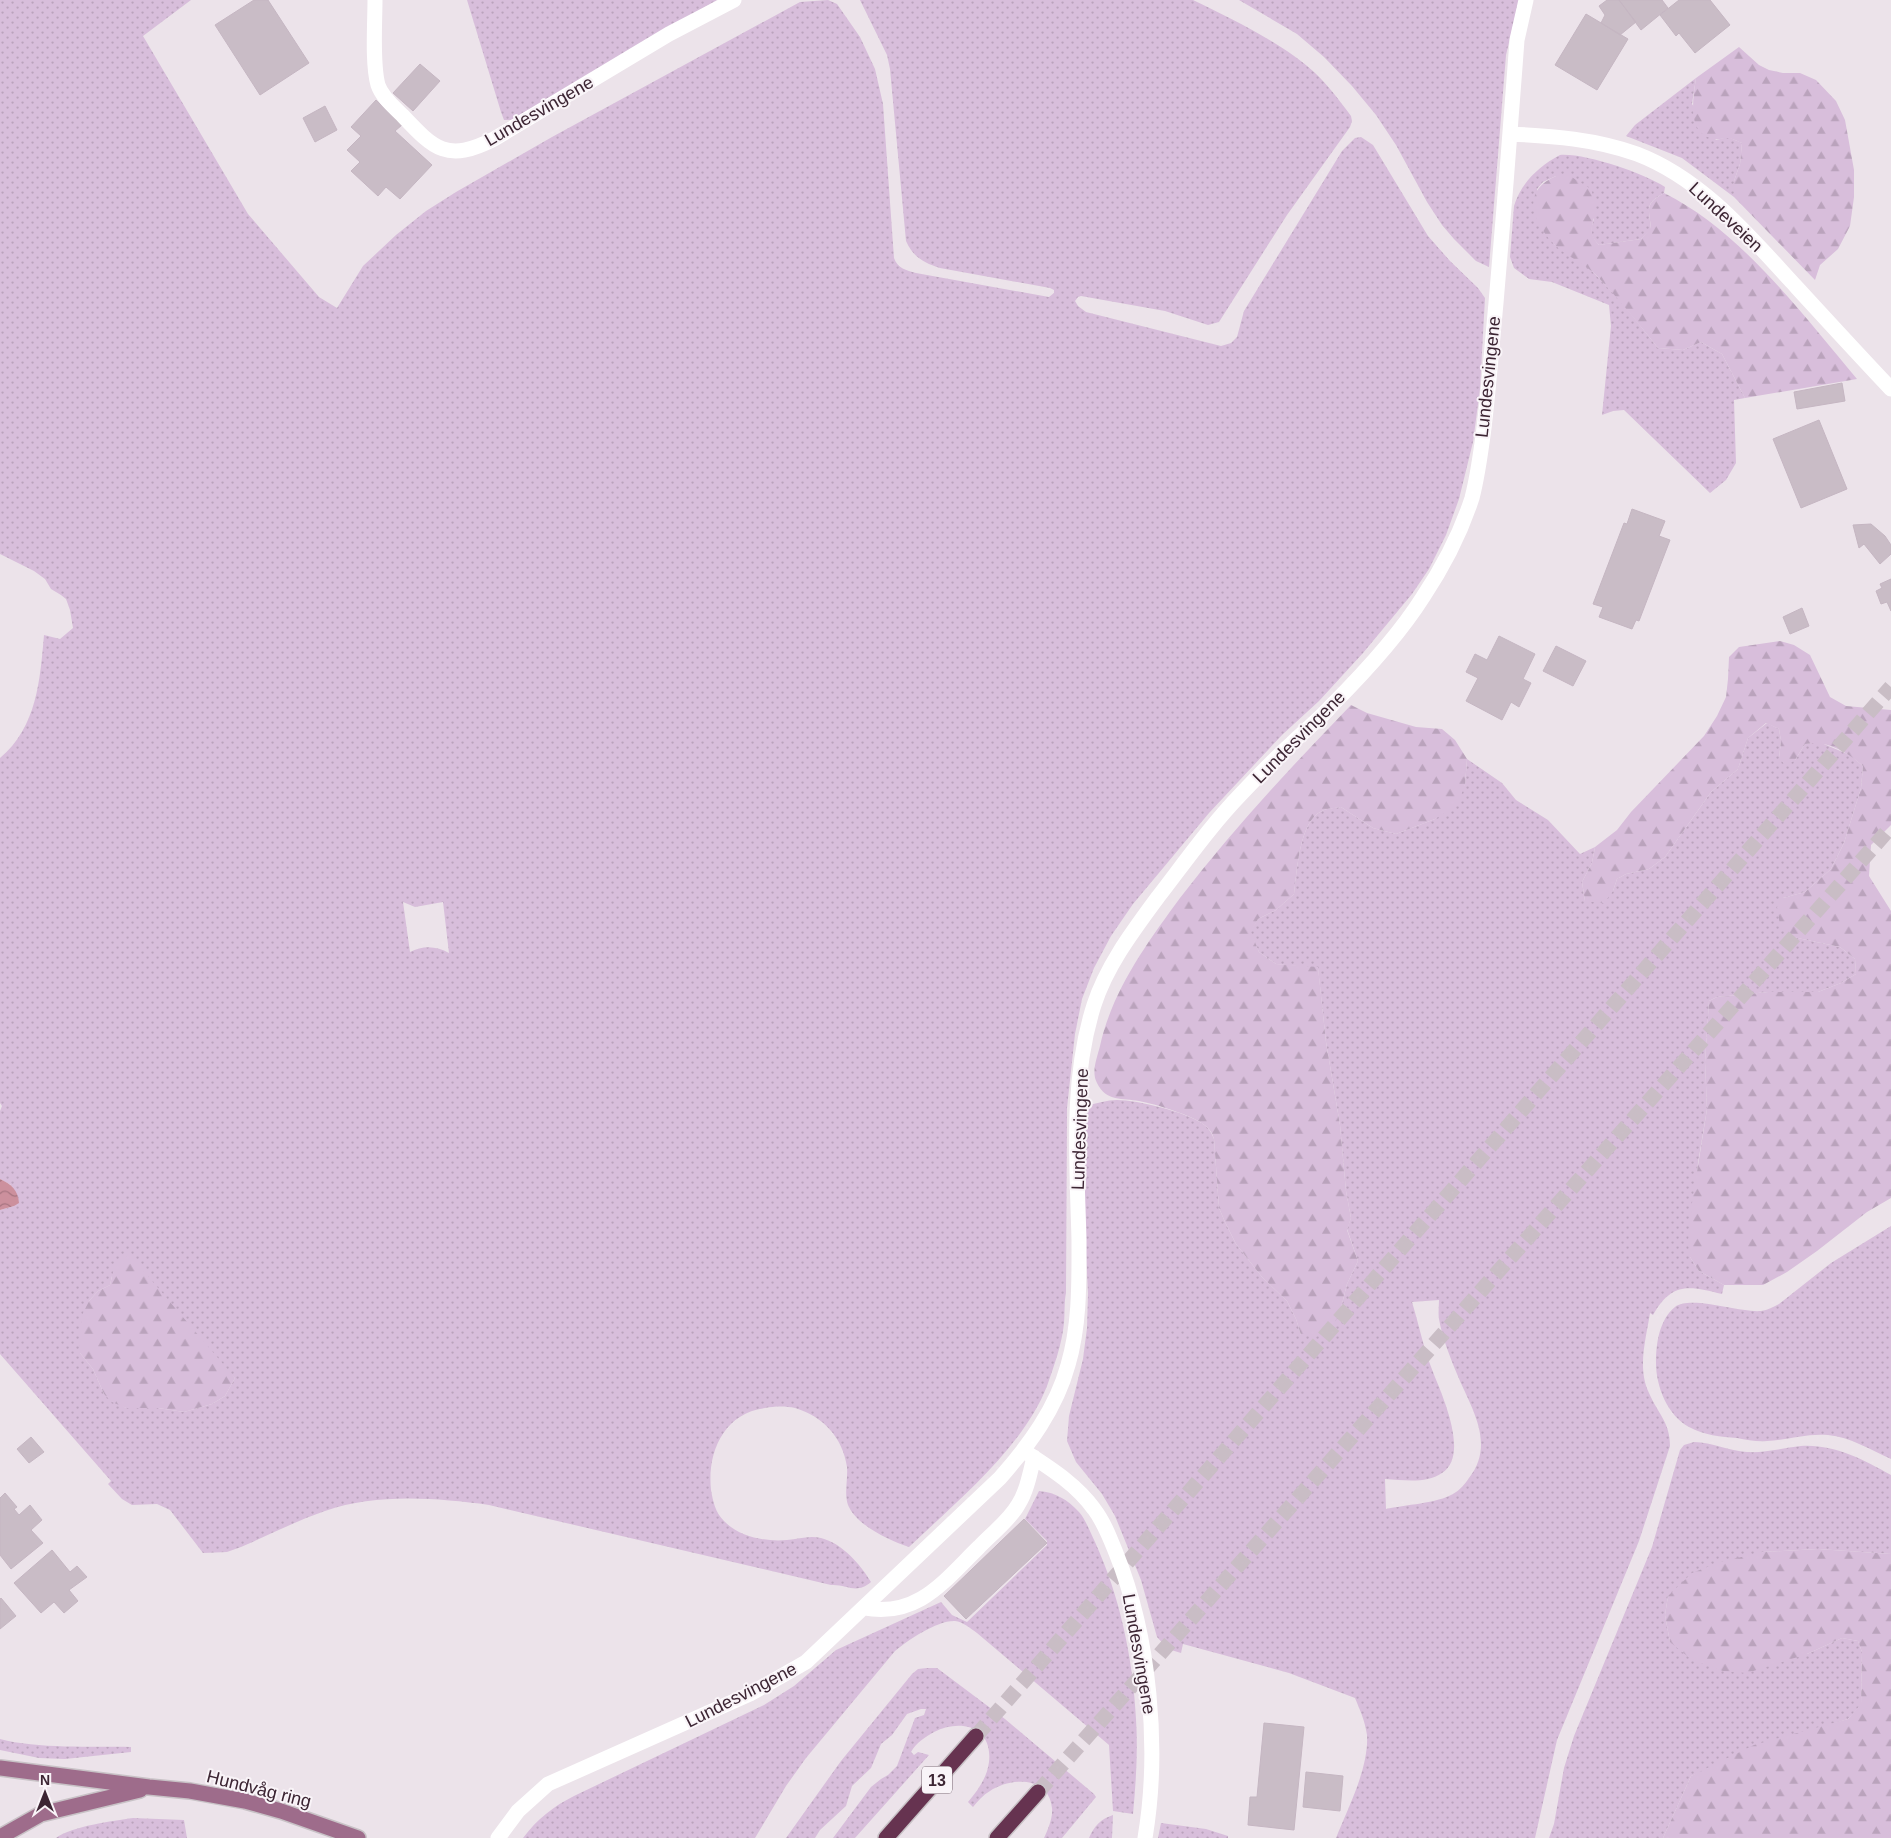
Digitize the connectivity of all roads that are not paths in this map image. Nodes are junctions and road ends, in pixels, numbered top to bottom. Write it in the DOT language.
graph roads {
  1 [pos="375,0"];
  2 [pos="734,0"];
  3 [pos="1526,0"];
  4 [pos="1510,134"];
  5 [pos="1891,389"];
  6 [pos="1029,1454"];
  7 [pos="864,1608"];
  8 [pos="976,1736"];
  9 [pos="0,1768"];
  10 [pos="149,1787"];
  11 [pos="1038,1792"];
  12 [pos="0,1837"];
  13 [pos="358,1838"];
  14 [pos="498,1838"];
  15 [pos="886,1838"];
  16 [pos="997,1838"];
  17 [pos="1145,1838"];
  1 -- 2 [label="street, Lundesvingene"];
  3 -- 4 [label="street, Lundesvingene"];
  4 -- 5 [label="street, Lundeveien"];
  4 -- 6 [label="street, Lundesvingene"];
  6 -- 7 [label="street, Lundesvingene"];
  6 -- 7 [label="street"];
  6 -- 17 [label="street, Lundesvingene"];
  7 -- 14 [label="street, Lundesvingene"];
  8 -- 15 [label="highway, 13"];
  9 -- 10 [label="main road, Hundvåg ring"];
  10 -- 12 [label="main road, Hundvåg ring"];
  10 -- 13 [label="main road, Hundvåg ring"];
  11 -- 16 [label="highway"];
}
